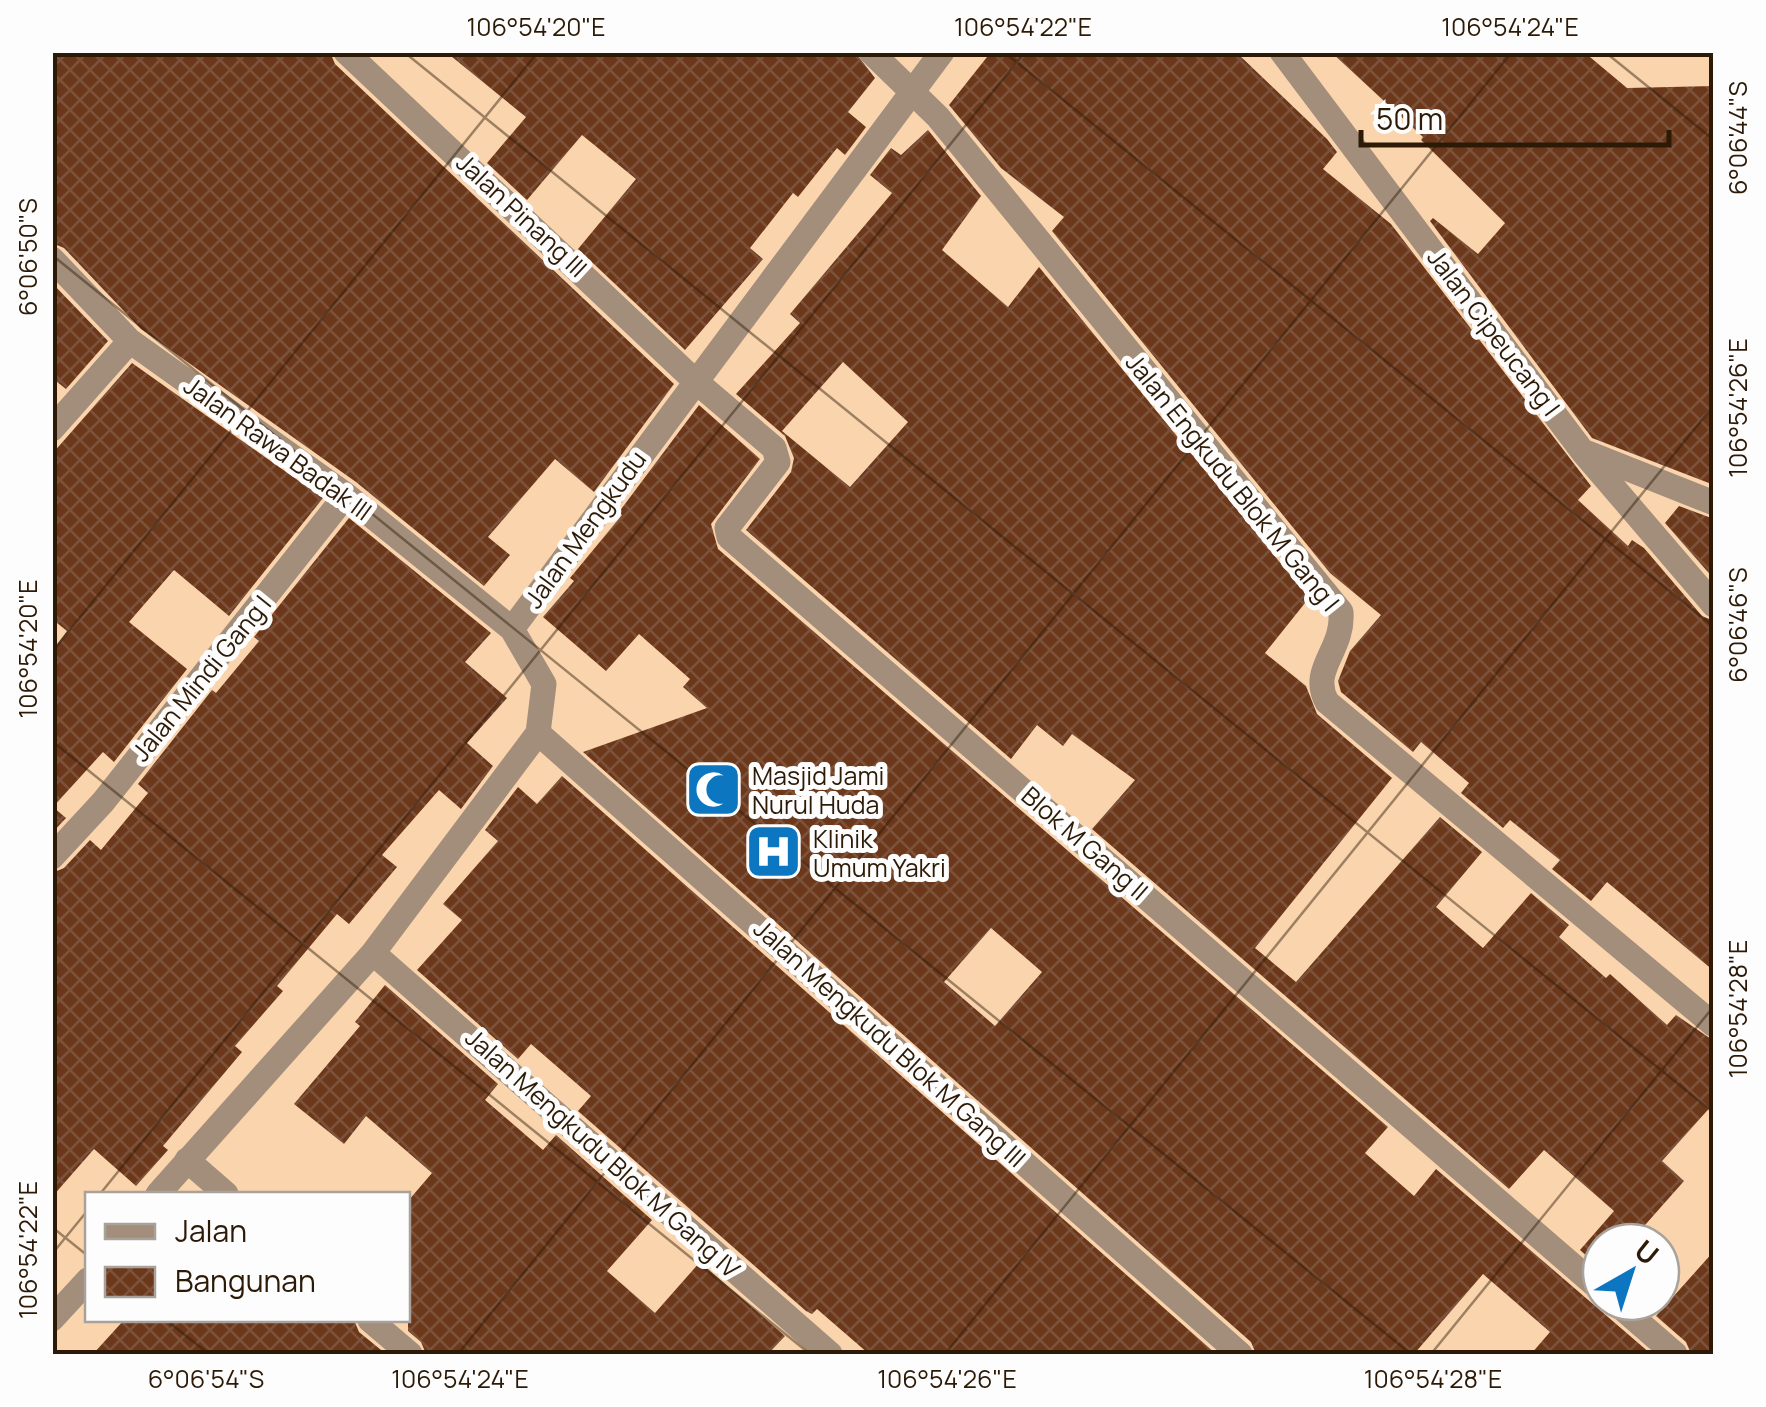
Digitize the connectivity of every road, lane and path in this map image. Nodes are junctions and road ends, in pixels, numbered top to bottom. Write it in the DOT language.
graph roads {
  1 [pos="346,52"];
  2 [pos="871,52"];
  3 [pos="942,52"];
  4 [pos="1282,52"];
  5 [pos="912,93"];
  6 [pos="52,259"];
  7 [pos="130,341"];
  8 [pos="694,380"];
  9 [pos="52,430"];
  10 [pos="1584,452"];
  11 [pos="346,495"];
  12 [pos="1714,504"];
  13 [pos="1714,605"];
  14 [pos="512,628"];
  15 [pos="538,733"];
  16 [pos="52,857"];
  17 [pos="372,954"];
  18 [pos="1714,1026"];
  19 [pos="187,1160"];
  20 [pos="160,1192"];
  21 [pos="224,1192"];
  22 [pos="1581,1273"];
  23 [pos="85,1283"];
  24 [pos="52,1319"];
  25 [pos="372,1322"];
  26 [pos="1638,1322"];
  27 [pos="410,1354"];
  28 [pos="830,1354"];
  29 [pos="1240,1354"];
  30 [pos="1675,1354"];
  1 -- 8 [label="street, Jalan Pinang III"];
  2 -- 5 [label="street, Jalan Engkudu Blok M Gang I"];
  3 -- 5 [label="street, Jalan Mengkudu"];
  4 -- 10 [label="street, Jalan Cipeucang I"];
  5 -- 8 [label="street, Jalan Mengkudu"];
  5 -- 18 [label="street, Jalan Engkudu Blok M Gang I"];
  6 -- 7 [label="street, Jalan Rawa Badak III"];
  7 -- 9 [label="street"];
  7 -- 11 [label="street, Jalan Rawa Badak III"];
  8 -- 14 [label="street, Jalan Mengkudu"];
  8 -- 22 [label="street, Blok M Gang II"];
  10 -- 12 [label="street"];
  10 -- 13 [label="street, Jalan Cipeucang I"];
  11 -- 14 [label="street, Jalan Rawa Badak III"];
  11 -- 16 [label="street, Jalan Mindi Gang I"];
  14 -- 15 [label="street, Jalan Mengkudu"];
  15 -- 17 [label="street"];
  15 -- 29 [label="street, Jalan Mengkudu Blok M Gang III"];
  17 -- 19 [label="street"];
  17 -- 28 [label="street, Jalan Mengkudu Blok M Gang IV"];
  19 -- 20 [label="street"];
  19 -- 21 [label="street"];
  23 -- 24 [label="street"];
  25 -- 27 [label="street"];
  26 -- 30 [label="street"];
}
